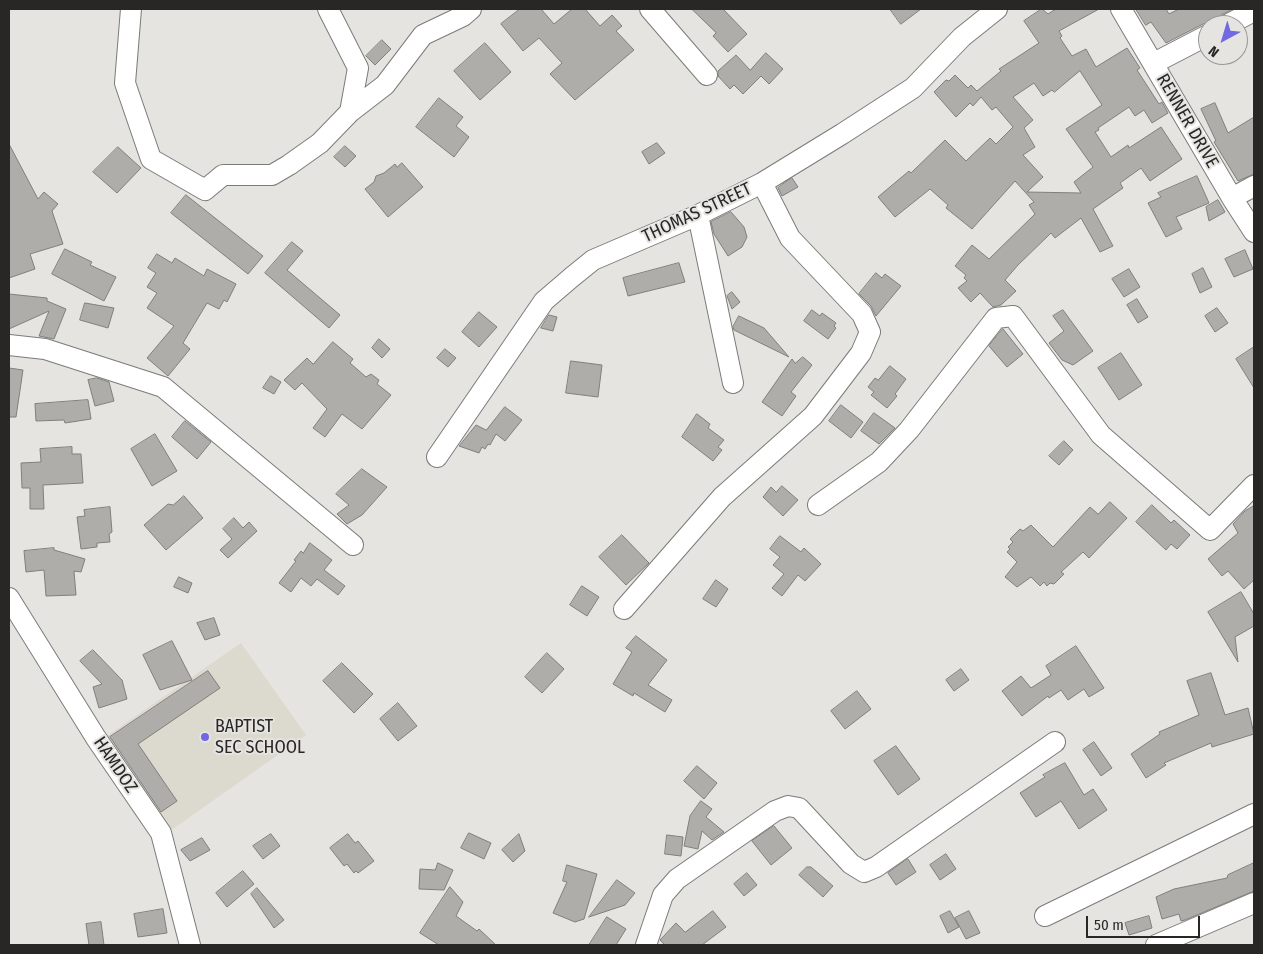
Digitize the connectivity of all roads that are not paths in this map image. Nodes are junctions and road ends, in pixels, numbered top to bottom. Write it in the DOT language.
graph roads {
  1 [pos="131,9"];
  2 [pos="328,9"];
  3 [pos="471,9"];
  4 [pos="650,9"];
  5 [pos="997,9"];
  6 [pos="1121,9"];
  7 [pos="1198,40"];
  8 [pos="1154,63"];
  9 [pos="707,75"];
  10 [pos="350,112"];
  11 [pos="762,183"];
  12 [pos="1254,186"];
  13 [pos="1232,198"];
  14 [pos="698,215"];
  15 [pos="1254,232"];
  16 [pos="9,346"];
  17 [pos="733,383"];
  18 [pos="437,456"];
  19 [pos="1254,485"];
  20 [pos="818,504"];
  21 [pos="353,544"];
  22 [pos="9,598"];
  23 [pos="624,609"];
  24 [pos="1055,742"];
  25 [pos="1254,814"];
  26 [pos="1254,904"];
  27 [pos="1045,916"];
  28 [pos="190,945"];
  29 [pos="646,945"];
  30 [pos="1156,945"];
  1 -- 10 [label="street"];
  2 -- 10 [label="street"];
  3 -- 10 [label="street"];
  4 -- 9 [label="street"];
  5 -- 11 [label="street, THOMAS STREET"];
  6 -- 8 [label="street, RENNER DRIVE"];
  7 -- 8 [label="street"];
  8 -- 13 [label="street, RENNER DRIVE"];
  11 -- 14 [label="street, THOMAS STREET"];
  11 -- 23 [label="street"];
  12 -- 13 [label="street"];
  13 -- 15 [label="street, RENNER DRIVE"];
  14 -- 17 [label="street"];
  14 -- 18 [label="street, THOMAS STREET"];
  16 -- 21 [label="street"];
  19 -- 20 [label="street"];
  22 -- 28 [label="street, HAMDOZ"];
  24 -- 29 [label="street"];
  25 -- 27 [label="street"];
  26 -- 30 [label="street"];
}
